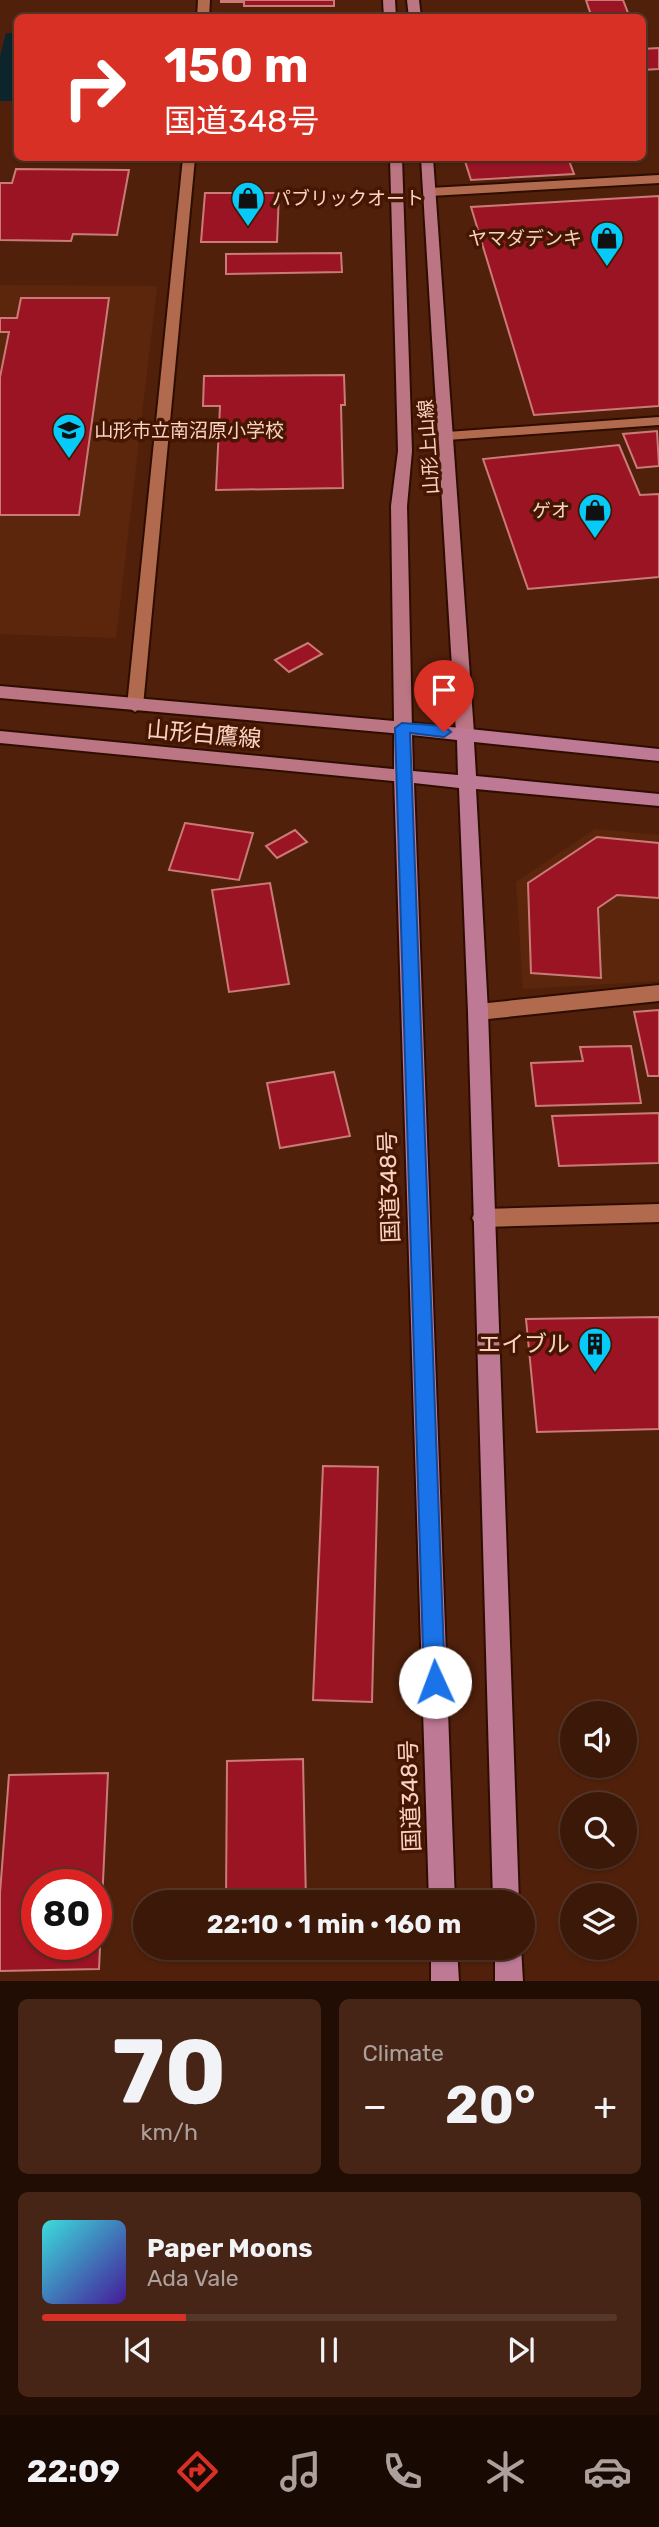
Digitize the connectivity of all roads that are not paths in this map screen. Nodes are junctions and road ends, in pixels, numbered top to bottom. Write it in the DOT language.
graph roads {
  1 [pos="189,161"];
  2 [pos="396,161"];
  3 [pos="427,161"];
  4 [pos="659,179"];
  5 [pos="430,192"];
  6 [pos="659,421"];
  7 [pos="447,436"];
  8 [pos="0,692"];
  9 [pos="135,706"];
  10 [pos="402,728"];
  11 [pos="465,733"];
  12 [pos="0,737"];
  13 [pos="659,755"];
  14 [pos="403,776"];
  15 [pos="468,782"];
  16 [pos="659,800"];
  17 [pos="659,993"];
  18 [pos="478,1012"];
  19 [pos="659,1213"];
  20 [pos="483,1218"];
  21 [pos="442,1890"];
  22 [pos="506,1890"];
  23 [pos="444,1960"];
  24 [pos="508,1960"];
  25 [pos="445,1981"];
  26 [pos="509,1981"];
  1 -- 9 [label="lane"];
  2 -- 10 [label="main road, 山形上山線"];
  3 -- 5 [label="main road, 山形上山線"];
  4 -- 5 [label="lane"];
  5 -- 7 [label="main road, 山形上山線"];
  6 -- 7 [label="lane"];
  7 -- 11 [label="main road, 山形上山線"];
  8 -- 9 [label="main road, 山形白鷹線"];
  9 -- 10 [label="main road, 山形白鷹線"];
  10 -- 11 [label="highway"];
  10 -- 14 [label="highway, 国道348号"];
  11 -- 13 [label="highway"];
  11 -- 15 [label="highway"];
  12 -- 14 [label="main road, 山形白鷹線"];
  14 -- 15 [label="highway"];
  14 -- 21 [label="highway, 国道348号"];
  15 -- 16 [label="highway"];
  15 -- 18 [label="highway"];
  17 -- 18 [label="lane"];
  18 -- 20 [label="highway"];
  19 -- 20 [label="lane"];
  20 -- 22 [label="highway"];
  23 -- 25 [label="highway"];
  24 -- 26 [label="highway"];
}
